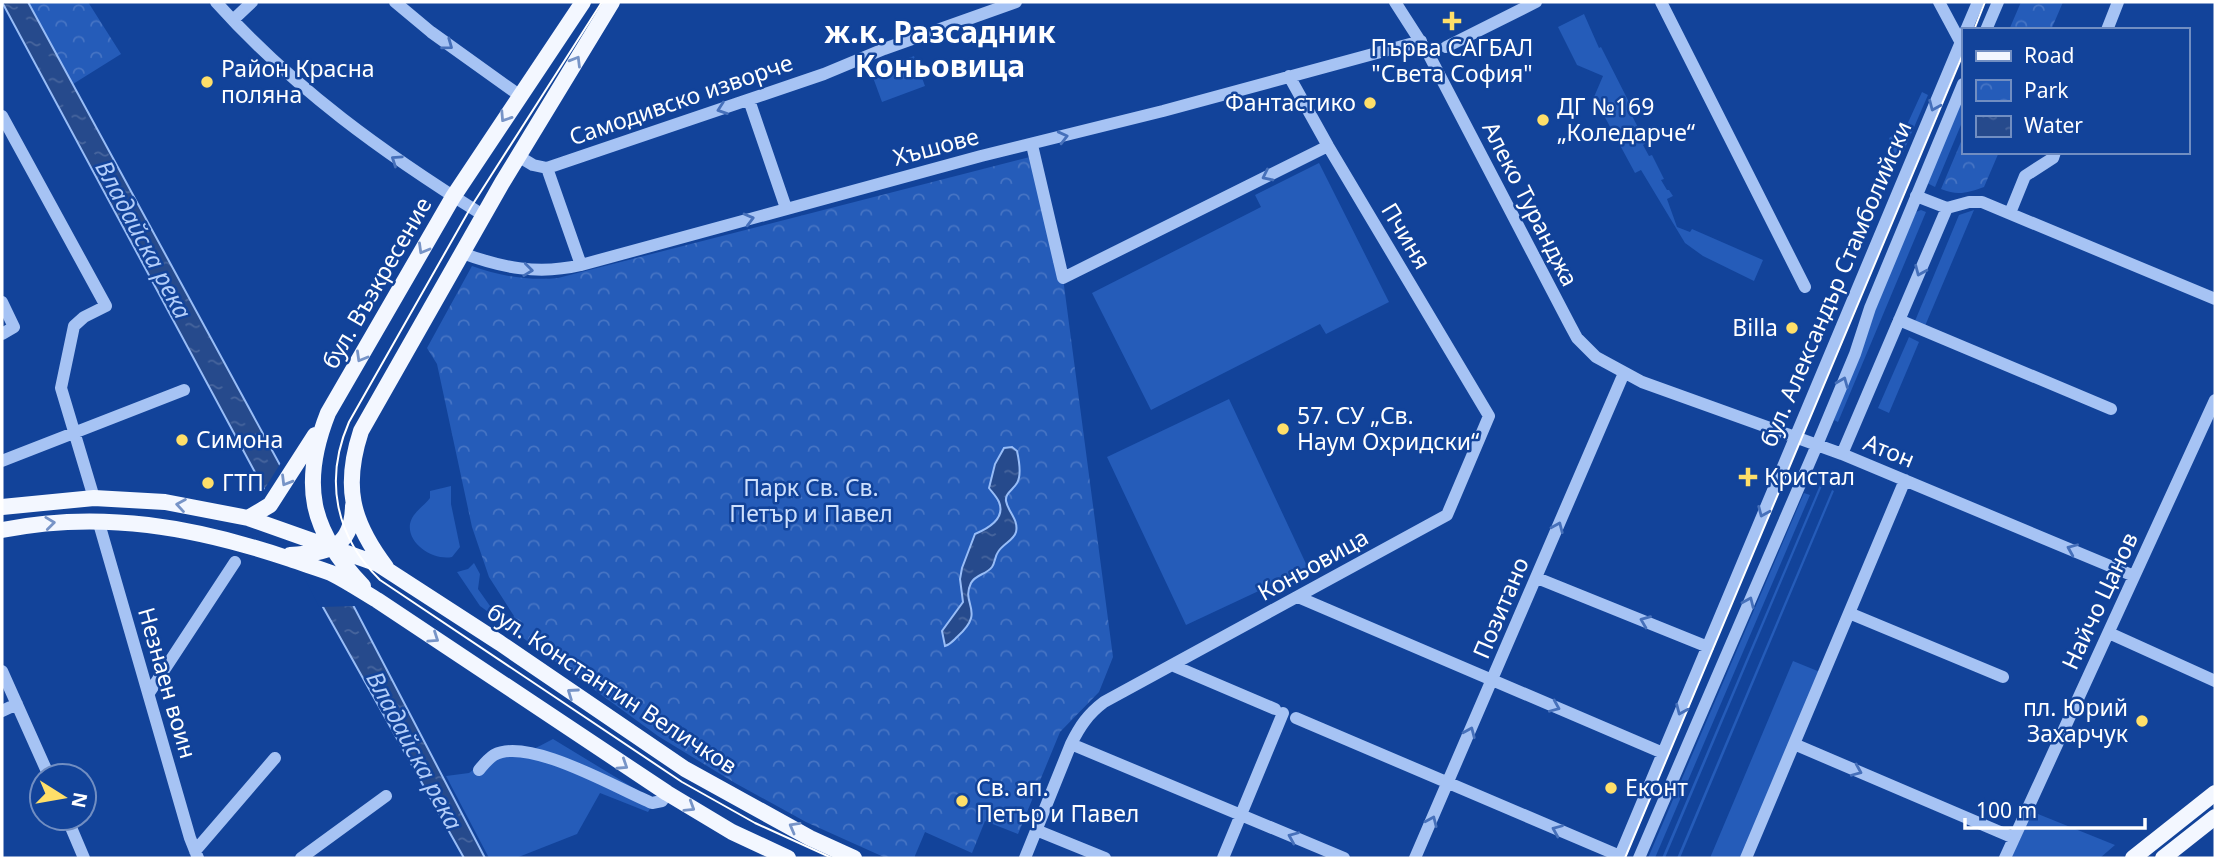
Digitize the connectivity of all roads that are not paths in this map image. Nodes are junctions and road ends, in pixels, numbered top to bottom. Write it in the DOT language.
graph roads {
  1 [pos="216,2"];
  2 [pos="252,2"];
  3 [pos="395,2"];
  4 [pos="583,2"];
  5 [pos="612,2"];
  6 [pos="1395,2"];
  7 [pos="1536,2"];
  8 [pos="1661,2"];
  9 [pos="1939,2"];
  10 [pos="1978,2"];
  11 [pos="1998,2"];
  12 [pos="2118,2"];
  13 [pos="1007,3"];
  14 [pos="233,20"];
  15 [pos="1967,28"];
  16 [pos="1987,28"];
  17 [pos="2107,28"];
  18 [pos="1962,40"];
  19 [pos="1421,41"];
  20 [pos="1447,47"];
  21 [pos="1289,76"];
  22 [pos="1962,86"];
  23 [pos="519,96"];
  24 [pos="748,100"];
  25 [pos="2,116"];
  26 [pos="1032,145"];
  27 [pos="1328,146"];
  28 [pos="2054,154"];
  29 [pos="518,156"];
  30 [pos="547,168"];
  31 [pos="1916,196"];
  32 [pos="453,197"];
  33 [pos="786,208"];
  34 [pos="1947,208"];
  35 [pos="2010,213"];
  36 [pos="483,215"];
  37 [pos="462,253"];
  38 [pos="581,265"];
  39 [pos="1805,287"];
  40 [pos="2215,299"];
  41 [pos="2,302"];
  42 [pos="1899,320"];
  43 [pos="2,334"];
  44 [pos="1624,373"];
  45 [pos="184,390"];
  46 [pos="2215,400"];
  47 [pos="2111,409"];
  48 [pos="328,413"];
  49 [pos="1489,416"];
  50 [pos="73,434"];
  51 [pos="1794,437"];
  52 [pos="1817,446"];
  53 [pos="1842,454"];
  54 [pos="2,461"];
  55 [pos="1905,480"];
  56 [pos="94,498"];
  57 [pos="353,504"];
  58 [pos="2,507"];
  59 [pos="248,518"];
  60 [pos="98,520"];
  61 [pos="2,530"];
  62 [pos="332,547"];
  63 [pos="274,553"];
  64 [pos="235,562"];
  65 [pos="388,569"];
  66 [pos="2134,576"];
  67 [pos="1537,578"];
  68 [pos="1298,597"];
  69 [pos="377,600"];
  70 [pos="1849,613"];
  71 [pos="2109,633"];
  72 [pos="1708,647"];
  73 [pos="1174,666"];
  74 [pos="2,671"];
  75 [pos="2003,677"];
  76 [pos="1493,680"];
  77 [pos="2215,681"];
  78 [pos="149,693"];
  79 [pos="17,704"];
  80 [pos="2,711"];
  81 [pos="1296,718"];
  82 [pos="1071,744"];
  83 [pos="1794,744"];
  84 [pos="1663,753"];
  85 [pos="275,758"];
  86 [pos="43,762"];
  87 [pos="479,770"];
  88 [pos="1448,784"];
  89 [pos="667,793"];
  90 [pos="2215,793"];
  91 [pos="386,796"];
  92 [pos="1242,816"];
  93 [pos="2215,817"];
  94 [pos="1036,830"];
  95 [pos="73,832"];
  96 [pos="2014,838"];
  97 [pos="196,854"];
  98 [pos="1620,857"];
  99 [pos="84,858"];
  100 [pos="301,858"];
  101 [pos="788,858"];
  102 [pos="854,858"];
  103 [pos="1025,858"];
  104 [pos="1105,858"];
  105 [pos="1223,858"];
  106 [pos="1344,858"];
  107 [pos="1415,858"];
  108 [pos="1639,858"];
  109 [pos="1746,858"];
  110 [pos="2005,858"];
  111 [pos="2133,858"];
  112 [pos="2163,858"];
  1 -- 14 [label="street"];
  2 -- 14 [label="street"];
  3 -- 23 [label="street, one-way"];
  4 -- 23 [label="main road, бул. Възкресение"];
  29 -- 5 [label="main road, one-way"];
  6 -- 19 [label="street, Алеко Туранджа"];
  7 -- 20 [label="street"];
  8 -- 39 [label="street"];
  9 -- 18 [label="street"];
  10 -- 15 [label="street"];
  11 -- 16 [label="street"];
  12 -- 17 [label="street"];
  13 -- 24 [label="street, Самодивско изворче"];
  32 -- 14 [label="street, one-way"];
  18 -- 51 [label="street, бул. Александър Стамболийски, one-way"];
  19 -- 21 [label="street, Хъшове"];
  19 -- 44 [label="street, Алеко Туранджа"];
  26 -- 21 [label="street, Хъшове, one-way"];
  21 -- 27 [label="street, Пчиня"];
  22 -- 31 [label="street, бул. Александър Стамболийски"];
  23 -- 32 [label="main road, бул. Възкресение, one-way"];
  24 -- 30 [label="street, Самодивско изворче, one-way"];
  24 -- 33 [label="street"];
  25 -- 50 [label="street"];
  27 -- 26 [label="street, one-way"];
  26 -- 33 [label="street, Хъшове"];
  27 -- 49 [label="street, Пчиня"];
  28 -- 35 [label="street"];
  29 -- 30 [label="street, Самодивско изворче"];
  29 -- 36 [label="main road"];
  30 -- 38 [label="street"];
  31 -- 34 [label="street"];
  52 -- 31 [label="street, бул. Александър Стамболийски, one-way"];
  32 -- 36 [label="street"];
  32 -- 48 [label="main road, бул. Възкресение, one-way"];
  38 -- 33 [label="street, Хъшове, one-way"];
  34 -- 35 [label="street"];
  34 -- 42 [label="street, one-way"];
  35 -- 40 [label="street"];
  36 -- 37 [label="main road"];
  37 -- 38 [label="street, Хъшове, one-way"];
  37 -- 57 [label="main road"];
  41 -- 43 [label="street"];
  42 -- 47 [label="street"];
  42 -- 53 [label="street"];
  44 -- 51 [label="street, Атон"];
  67 -- 44 [label="street, Позитано, one-way"];
  45 -- 50 [label="street"];
  46 -- 66 [label="street, Найчо Цанов"];
  48 -- 59 [label="main road, one-way"];
  48 -- 62 [label="main road, бул. Възкресение"];
  49 -- 68 [label="street, Коньовица"];
  50 -- 54 [label="street"];
  50 -- 56 [label="street"];
  51 -- 52 [label="street, Атон"];
  51 -- 72 [label="street, бул. Александър Стамболийски, one-way"];
  52 -- 53 [label="street, Атон"];
  108 -- 52 [label="street, бул. Александър Стамболийски, one-way"];
  53 -- 55 [label="street, Атон"];
  66 -- 55 [label="street, Атон, one-way"];
  55 -- 70 [label="street"];
  56 -- 58 [label="main road"];
  59 -- 56 [label="main road, one-way"];
  57 -- 62 [label="main road"];
  57 -- 65 [label="main road"];
  59 -- 62 [label="main road"];
  61 -- 60 [label="main road, one-way"];
  60 -- 63 [label="main road"];
  60 -- 78 [label="street, Незнаен воин"];
  62 -- 63 [label="main road"];
  62 -- 65 [label="main road"];
  62 -- 69 [label="main road, бул. Възкресение"];
  63 -- 69 [label="main road"];
  64 -- 78 [label="street"];
  102 -- 65 [label="main road, бул. Константин Величков, one-way"];
  66 -- 71 [label="street, Найчо Цанов"];
  72 -- 67 [label="street, one-way"];
  67 -- 76 [label="street, Позитано"];
  68 -- 73 [label="street, Коньовица"];
  68 -- 76 [label="street"];
  69 -- 89 [label="main road, one-way"];
  70 -- 75 [label="street"];
  70 -- 83 [label="street"];
  71 -- 77 [label="street"];
  71 -- 96 [label="street, Найчо Цанов"];
  72 -- 84 [label="street, бул. Александър Стамболийски, one-way"];
  73 -- 82 [label="street, Коньовица"];
  73 -- 92 [label="street"];
  74 -- 79 [label="street"];
  76 -- 84 [label="street, one-way"];
  88 -- 76 [label="street, Позитано, one-way"];
  78 -- 97 [label="street, Незнаен воин"];
  79 -- 80 [label="street"];
  79 -- 86 [label="street"];
  81 -- 88 [label="street"];
  82 -- 92 [label="street"];
  82 -- 94 [label="street, Коньовица"];
  83 -- 96 [label="street, one-way"];
  83 -- 109 [label="street"];
  84 -- 98 [label="street, бул. Александър Стамболийски"];
  85 -- 97 [label="street"];
  87 -- 89 [label="street"];
  98 -- 88 [label="street, one-way"];
  107 -- 88 [label="street, Позитано, one-way"];
  89 -- 101 [label="main road, one-way"];
  90 -- 111 [label="main road"];
  91 -- 100 [label="street"];
  92 -- 105 [label="street"];
  106 -- 92 [label="street, one-way"];
  93 -- 112 [label="main road"];
  94 -- 103 [label="street, Коньовица"];
  94 -- 104 [label="street"];
  95 -- 99 [label="street"];
  96 -- 110 [label="street, Найчо Цанов"];
}
